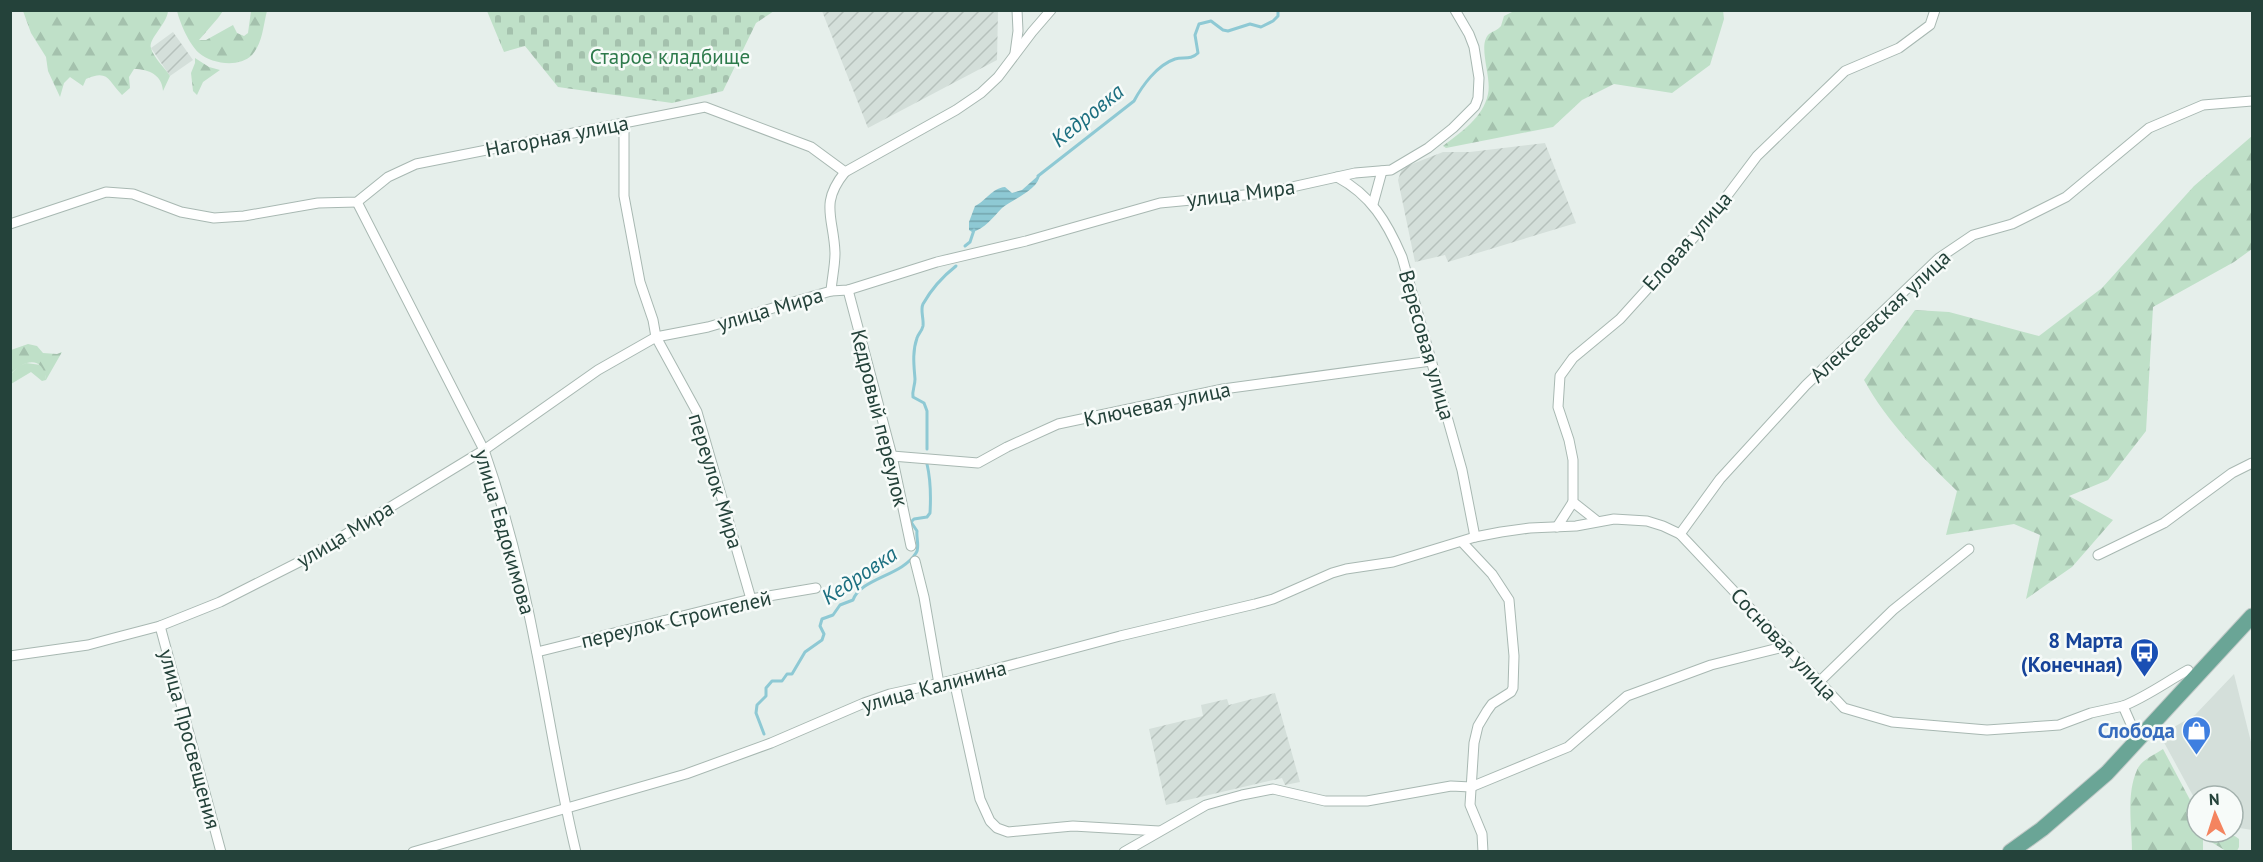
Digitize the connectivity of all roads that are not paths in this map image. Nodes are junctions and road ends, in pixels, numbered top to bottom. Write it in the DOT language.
graph roads {
  1 [pos="1017,10"];
  2 [pos="1051,10"];
  3 [pos="1455,10"];
  4 [pos="1935,10"];
  5 [pos="1014,54"];
  6 [pos="2253,101"];
  7 [pos="624,123"];
  8 [pos="1382,171"];
  9 [pos="845,172"];
  10 [pos="1337,177"];
  11 [pos="357,202"];
  12 [pos="1373,204"];
  13 [pos="10,224"];
  14 [pos="848,290"];
  15 [pos="831,291"];
  16 [pos="656,337"];
  17 [pos="1431,361"];
  18 [pos="484,450"];
  19 [pos="892,456"];
  20 [pos="2253,463"];
  21 [pos="1573,502"];
  22 [pos="1597,521"];
  23 [pos="1557,526"];
  24 [pos="1680,534"];
  25 [pos="1474,537"];
  26 [pos="1462,542"];
  27 [pos="911,546"];
  28 [pos="1969,549"];
  29 [pos="2098,555"];
  30 [pos="915,561"];
  31 [pos="816,588"];
  32 [pos="751,599"];
  33 [pos="2253,616"];
  34 [pos="160,626"];
  35 [pos="1787,646"];
  36 [pos="537,652"];
  37 [pos="10,656"];
  38 [pos="2188,670"];
  39 [pos="954,680"];
  40 [pos="1820,681"];
  41 [pos="939,684"];
  42 [pos="2123,706"];
  43 [pos="2138,740"];
  44 [pos="1471,786"];
  45 [pos="566,810"];
  46 [pos="1160,831"];
  47 [pos="221,852"];
  48 [pos="413,852"];
  49 [pos="576,852"];
  50 [pos="1124,852"];
  51 [pos="1482,852"];
  52 [pos="2010,852"];
  1 -- 5 [label="street"];
  2 -- 5 [label="street"];
  3 -- 8 [label="street, улица Мира"];
  4 -- 21 [label="street, Еловая улица"];
  5 -- 9 [label="street"];
  6 -- 24 [label="street, Алексеевская улица"];
  7 -- 9 [label="street, Нагорная улица"];
  7 -- 11 [label="street, Нагорная улица"];
  7 -- 16 [label="street, переулок Мира"];
  8 -- 10 [label="street, улица Мира"];
  8 -- 12 [label="street"];
  9 -- 15 [label="street"];
  10 -- 12 [label="street, Вересовая улица"];
  10 -- 14 [label="street, улица Мира"];
  11 -- 13 [label="street"];
  11 -- 18 [label="street, улица Евдокимова"];
  12 -- 17 [label="street, Вересовая улица"];
  14 -- 15 [label="street, улица Мира"];
  14 -- 19 [label="street, Кедровый переулок"];
  15 -- 16 [label="street, улица Мира"];
  16 -- 18 [label="street, улица Мира"];
  16 -- 32 [label="street, переулок Мира"];
  17 -- 19 [label="street, Ключевая улица"];
  17 -- 25 [label="street, Вересовая улица"];
  18 -- 34 [label="street, улица Мира"];
  18 -- 36 [label="street, улица Евдокимова"];
  19 -- 27 [label="street, Кедровый переулок"];
  20 -- 29 [label="street"];
  21 -- 22 [label="street"];
  21 -- 23 [label="street"];
  22 -- 23 [label="street, Сосновая улица"];
  22 -- 24 [label="street, Сосновая улица"];
  23 -- 25 [label="street, Сосновая улица"];
  24 -- 35 [label="street, Сосновая улица"];
  25 -- 26 [label="street, Сосновая улица"];
  26 -- 39 [label="street, улица Калинина"];
  26 -- 44 [label="street"];
  28 -- 40 [label="street"];
  30 -- 41 [label="street"];
  31 -- 32 [label="street, переулок Строителей"];
  32 -- 36 [label="street, переулок Строителей"];
  33 -- 43 [label="main road"];
  34 -- 37 [label="street, улица Мира"];
  34 -- 47 [label="street, улица Просвещения"];
  35 -- 40 [label="street, Сосновая улица"];
  35 -- 44 [label="street"];
  36 -- 45 [label="street, улица Евдокимова"];
  38 -- 42 [label="street, Сосновая улица"];
  39 -- 41 [label="street, улица Калинина"];
  39 -- 46 [label="street"];
  40 -- 42 [label="street, Сосновая улица"];
  41 -- 45 [label="street, улица Калинина"];
  42 -- 43 [label="street"];
  43 -- 52 [label="main road"];
  44 -- 46 [label="street"];
  44 -- 51 [label="street"];
  45 -- 48 [label="street, улица Калинина"];
  45 -- 49 [label="street, улица Евдокимова"];
  46 -- 50 [label="street"];
}
